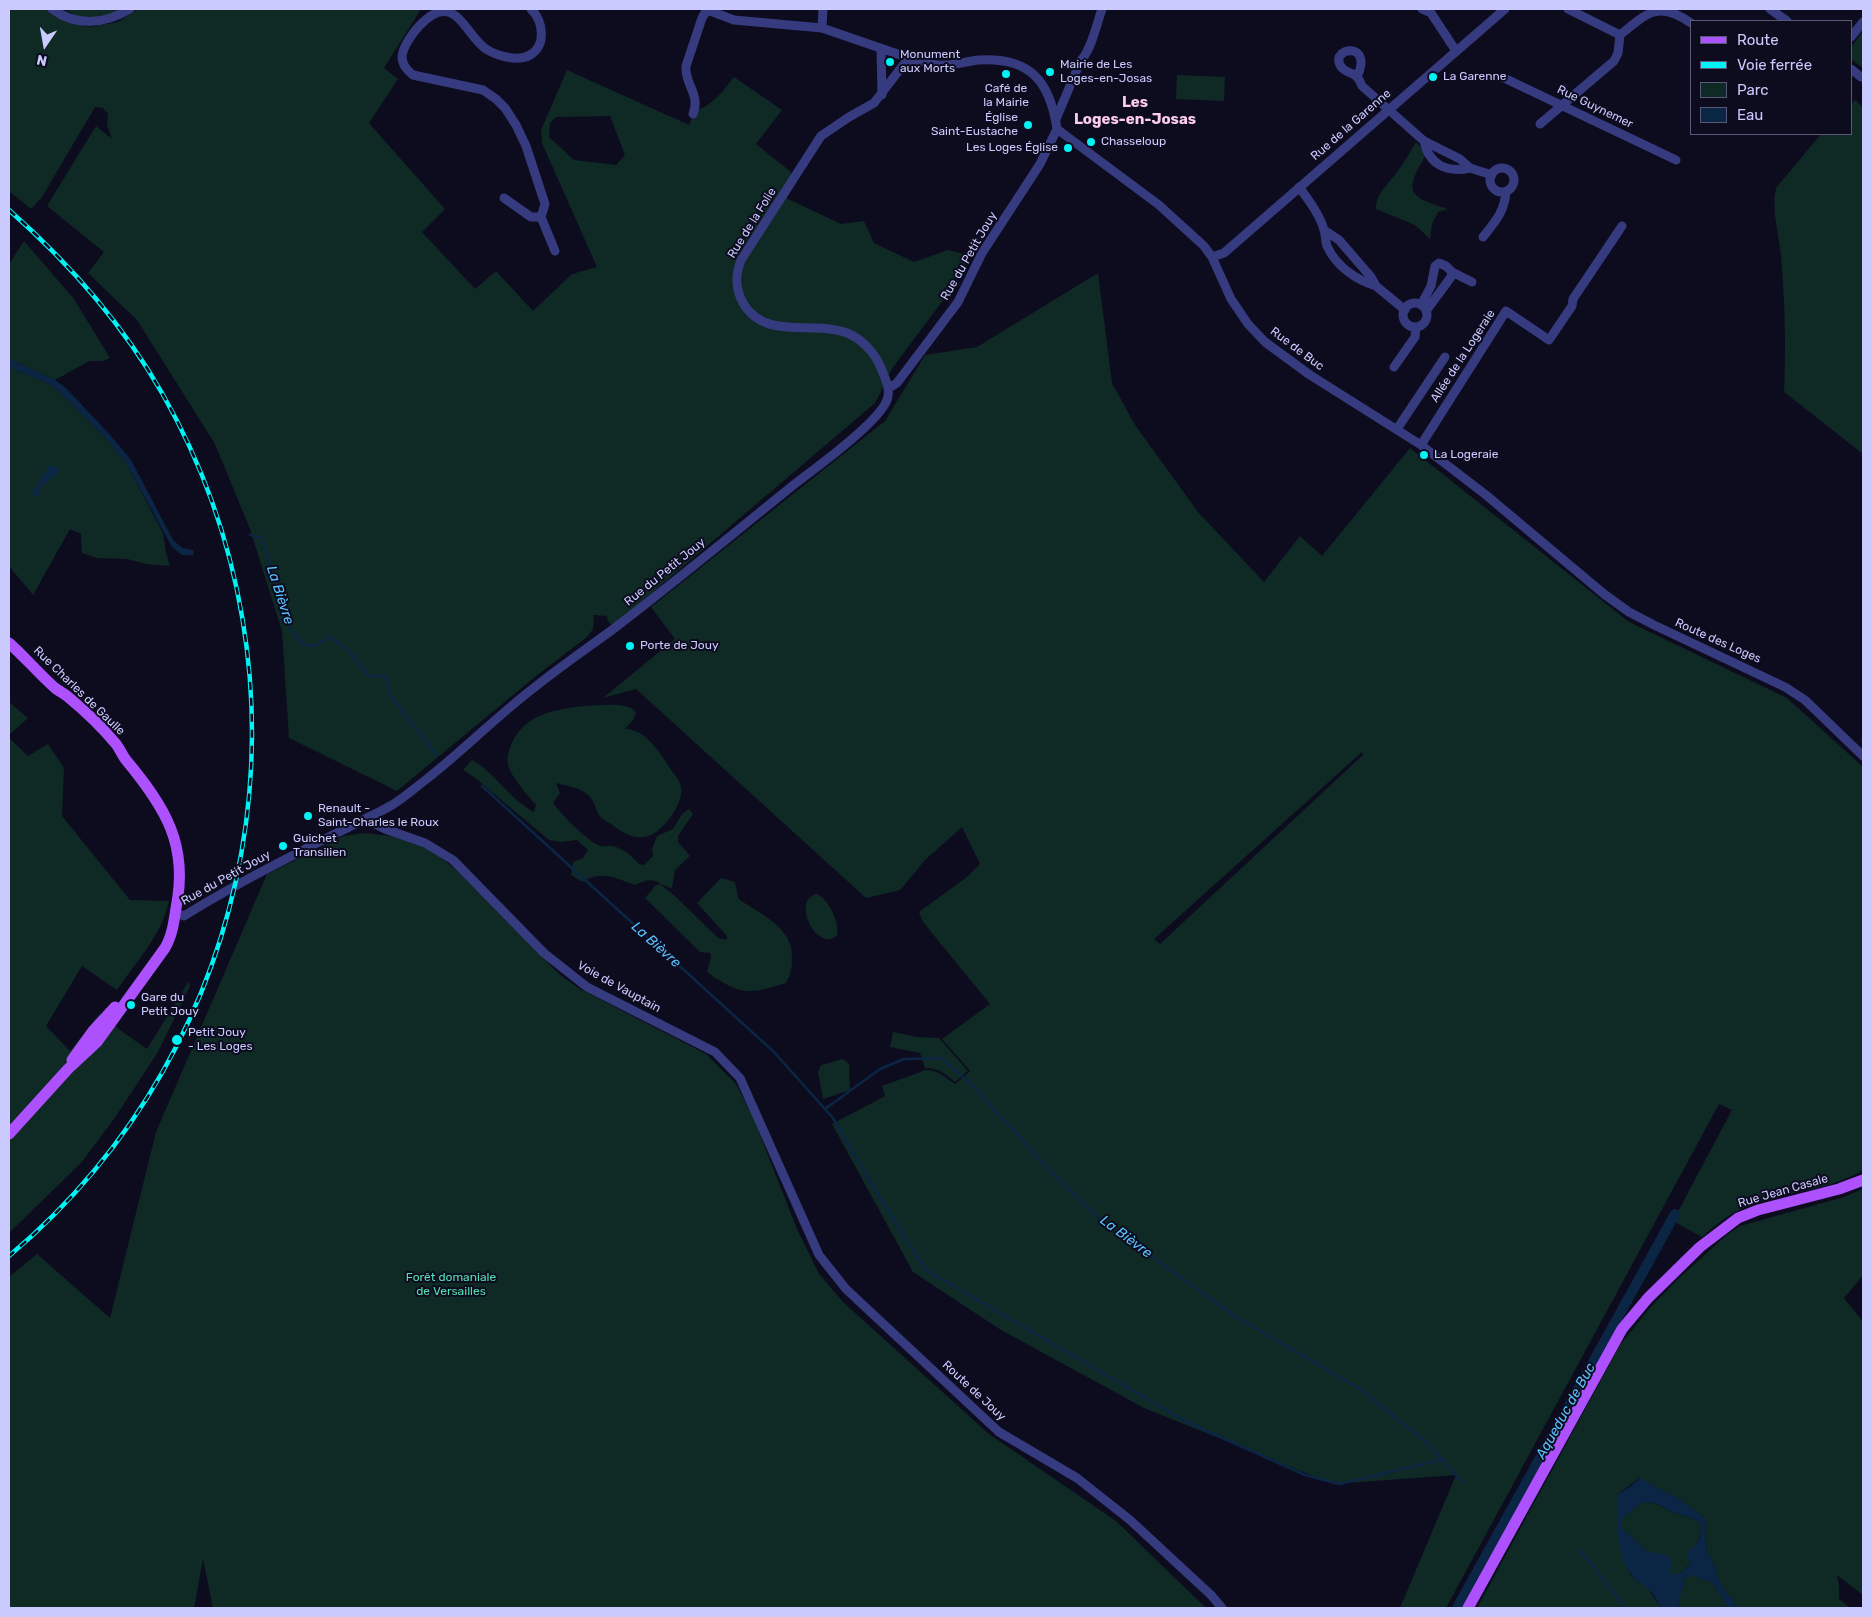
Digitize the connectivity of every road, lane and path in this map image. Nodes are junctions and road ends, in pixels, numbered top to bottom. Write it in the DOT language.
graph roads {
  1 [pos="52,9"];
  2 [pos="130,9"];
  3 [pos="531,9"];
  4 [pos="706,9"];
  5 [pos="823,9"];
  6 [pos="1102,9"];
  7 [pos="1422,9"];
  8 [pos="1504,9"];
  9 [pos="1568,9"];
  10 [pos="1770,9"];
  11 [pos="1432,11"];
  12 [pos="1786,20"];
  13 [pos="1690,22"];
  14 [pos="1863,22"];
  15 [pos="822,28"];
  16 [pos="1620,35"];
  17 [pos="1852,36"];
  18 [pos="881,49"];
  19 [pos="1456,51"];
  20 [pos="918,62"];
  21 [pos="1852,70"];
  22 [pos="1357,77"];
  23 [pos="1502,77"];
  24 [pos="1861,77"];
  25 [pos="882,95"];
  26 [pos="1562,105"];
  27 [pos="1388,108"];
  28 [pos="693,114"];
  29 [pos="1056,119"];
  30 [pos="1540,124"];
  31 [pos="1057,129"];
  32 [pos="1424,141"];
  33 [pos="1676,160"];
  34 [pos="1470,168"];
  35 [pos="1492,175"];
  36 [pos="1299,187"];
  37 [pos="1506,191"];
  38 [pos="504,198"];
  39 [pos="541,216"];
  40 [pos="1622,226"];
  41 [pos="1324,230"];
  42 [pos="1483,236"];
  43 [pos="555,251"];
  44 [pos="1212,257"];
  45 [pos="1452,272"];
  46 [pos="1472,282"];
  47 [pos="1376,286"];
  48 [pos="1424,308"];
  49 [pos="1405,310"];
  50 [pos="1416,327"];
  51 [pos="1445,357"];
  52 [pos="1394,367"];
  53 [pos="889,388"];
  54 [pos="1398,430"];
  55 [pos="1420,445"];
  56 [pos="1558,555"];
  57 [pos="9,643"];
  58 [pos="1863,756"];
  59 [pos="368,817"];
  60 [pos="176,912"];
  61 [pos="9,1134"];
  62 [pos="769,1140"];
  63 [pos="1863,1180"];
  64 [pos="1222,1608"];
  65 [pos="1468,1608"];
  1 -- 2 [label="street"];
  3 -- 39 [label="street"];
  4 -- 15 [label="street"];
  4 -- 28 [label="street"];
  5 -- 15 [label="street"];
  6 -- 29 [label="street"];
  7 -- 11 [label="street"];
  8 -- 19 [label="street, Rue de la Garenne"];
  9 -- 16 [label="street"];
  10 -- 12 [label="street"];
  11 -- 19 [label="street"];
  13 -- 16 [label="street"];
  14 -- 17 [label="street"];
  15 -- 18 [label="street"];
  16 -- 26 [label="street"];
  18 -- 20 [label="street"];
  18 -- 25 [label="street"];
  19 -- 27 [label="street, Rue de la Garenne"];
  20 -- 25 [label="street, Rue de la Folie"];
  20 -- 29 [label="street"];
  21 -- 24 [label="street"];
  22 -- 27 [label="street"];
  23 -- 26 [label="street, Rue Guynemer"];
  25 -- 53 [label="street, Rue de la Folie"];
  26 -- 30 [label="street"];
  26 -- 33 [label="street, Rue Guynemer"];
  27 -- 32 [label="street"];
  27 -- 36 [label="street, Rue de la Garenne"];
  29 -- 31 [label="street"];
  31 -- 44 [label="street, Rue de Buc"];
  31 -- 53 [label="street, Rue du Petit Jouy"];
  32 -- 34 [label="street"];
  32 -- 34 [label="street"];
  34 -- 35 [label="street"];
  35 -- 37 [label="street"];
  35 -- 37 [label="street"];
  36 -- 41 [label="street"];
  36 -- 44 [label="street, Rue de la Garenne"];
  37 -- 42 [label="street"];
  38 -- 39 [label="street"];
  39 -- 43 [label="street"];
  40 -- 55 [label="street, Allée de la Logeraie"];
  41 -- 47 [label="street"];
  41 -- 47 [label="street"];
  44 -- 54 [label="street, Rue de Buc"];
  45 -- 46 [label="street"];
  45 -- 48 [label="street"];
  45 -- 48 [label="street"];
  47 -- 49 [label="street"];
  48 -- 49 [label="street"];
  48 -- 50 [label="street"];
  49 -- 50 [label="street"];
  50 -- 52 [label="street"];
  51 -- 54 [label="street"];
  53 -- 59 [label="street, Rue du Petit Jouy"];
  54 -- 55 [label="street, Rue de Buc"];
  55 -- 56 [label="street, Rue de Buc"];
  56 -- 58 [label="street, Route des Loges"];
  57 -- 60 [label="main road, Rue Charles de Gaulle"];
  59 -- 60 [label="street, Rue du Petit Jouy"];
  59 -- 62 [label="street, Voie de Vauptain"];
  60 -- 61 [label="main road, Rue Charles de Gaulle"];
  62 -- 64 [label="street, Route de Jouy"];
  63 -- 65 [label="main road, Rue Jean Casale"];
}
